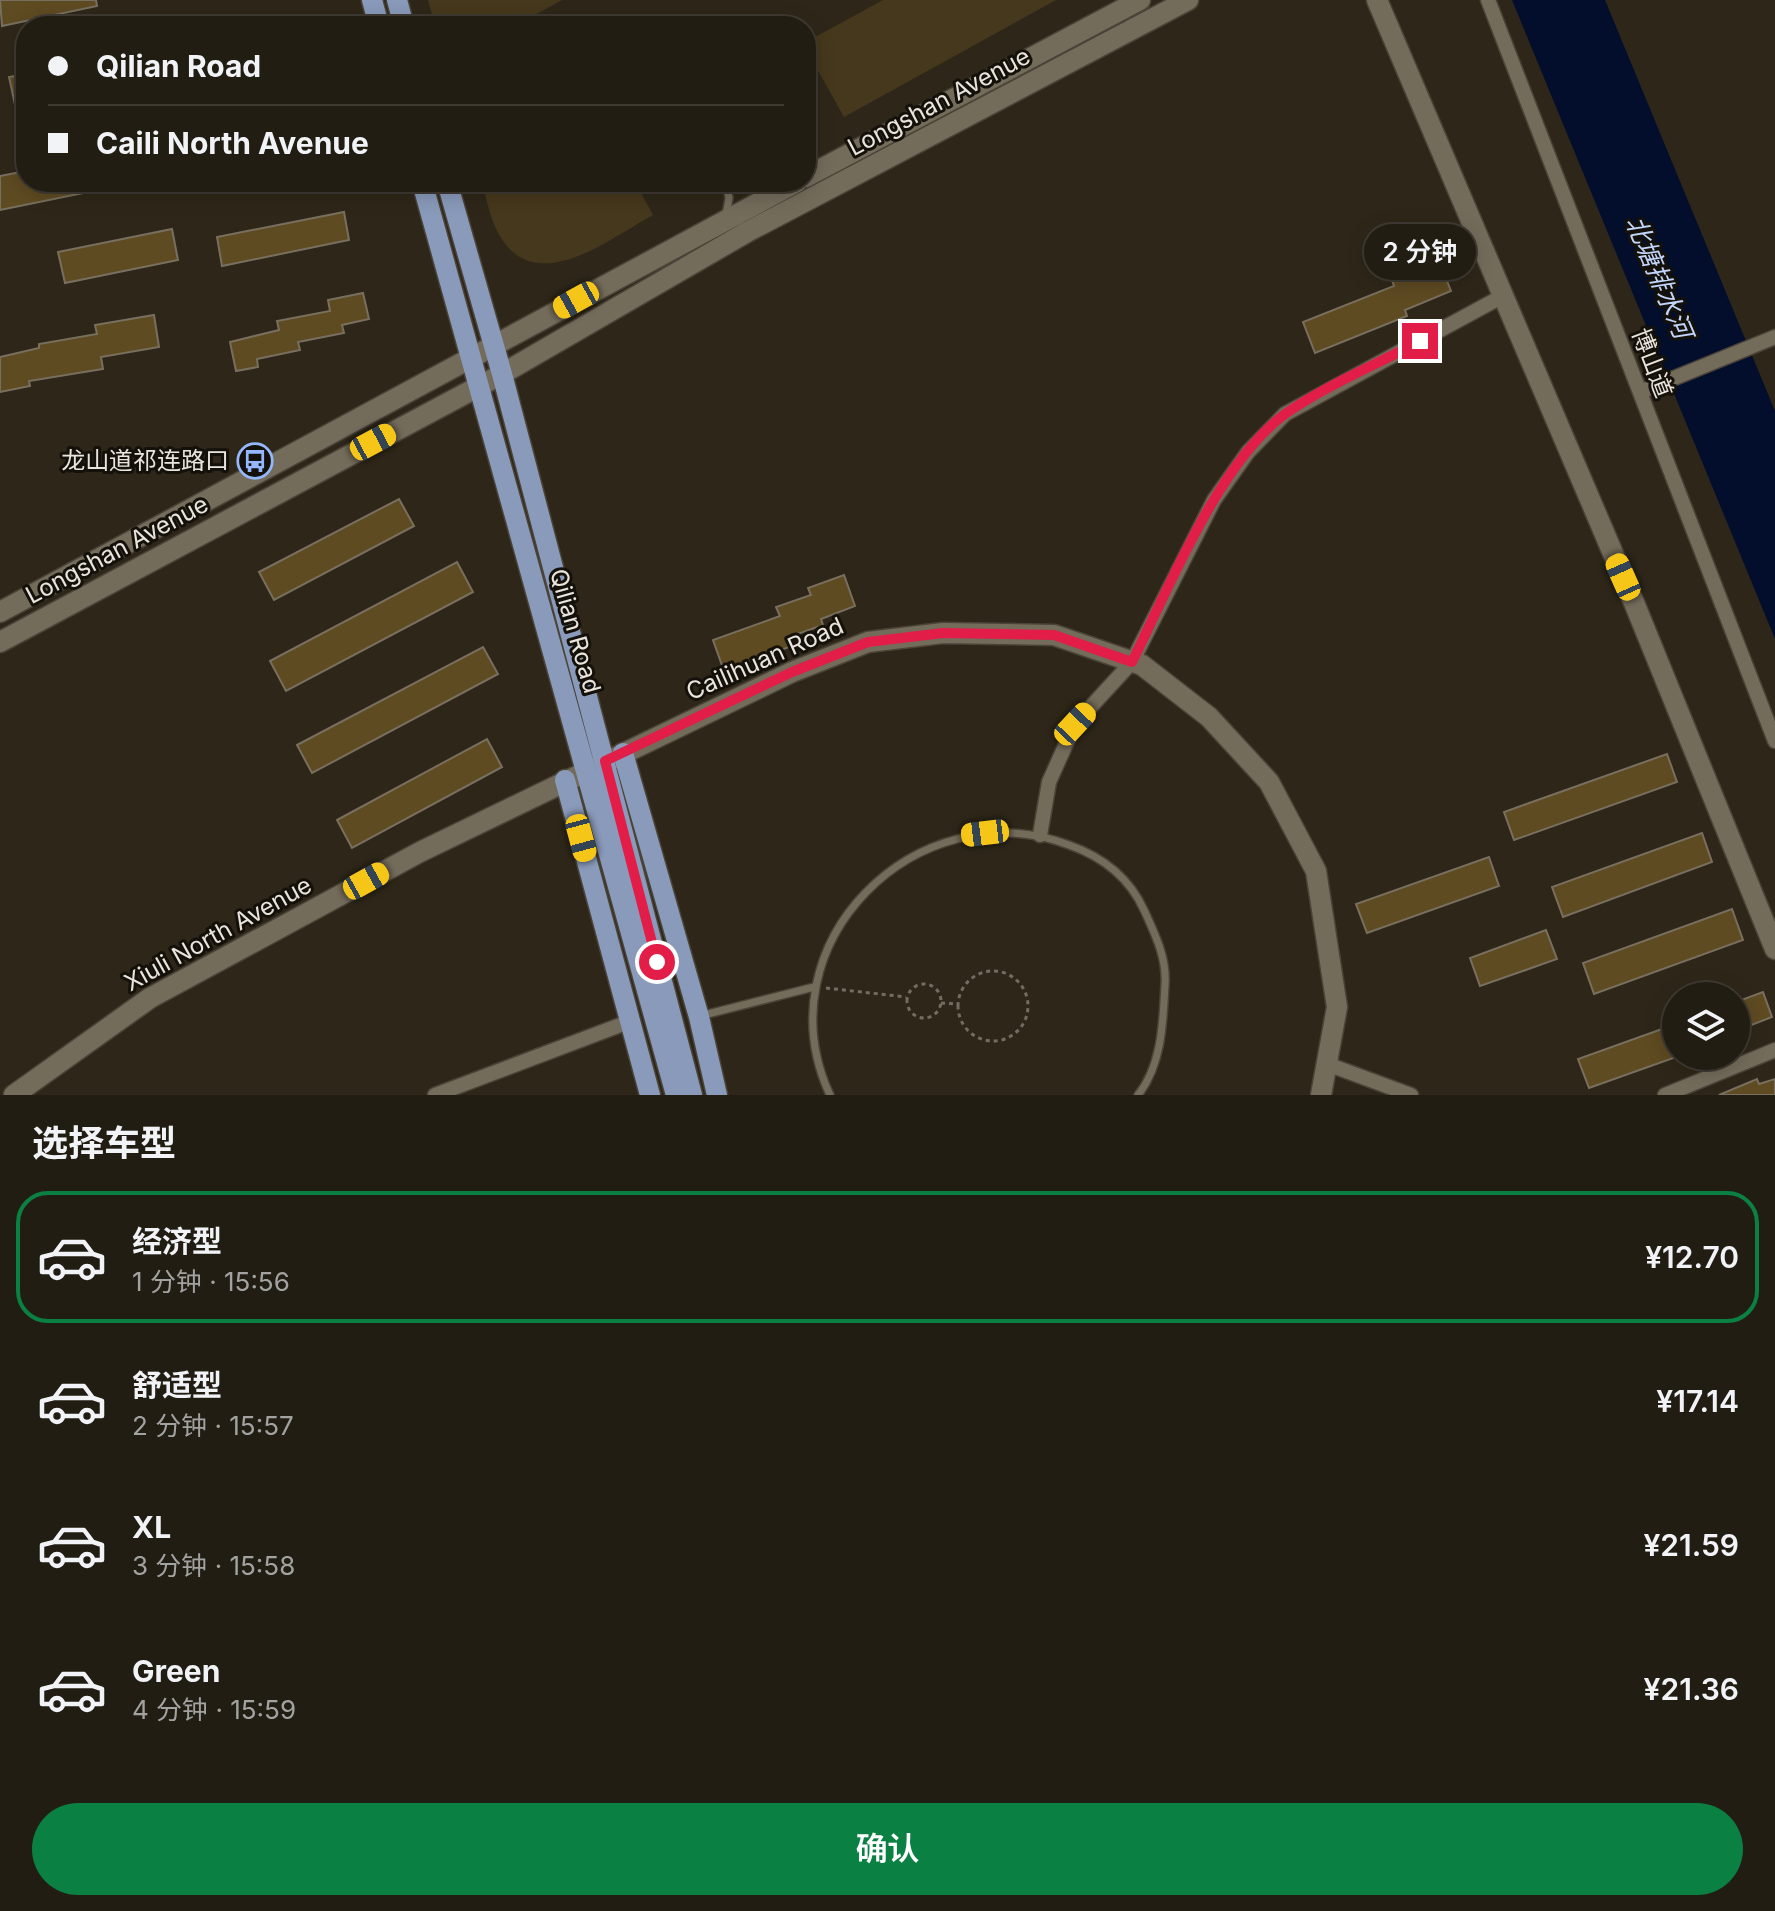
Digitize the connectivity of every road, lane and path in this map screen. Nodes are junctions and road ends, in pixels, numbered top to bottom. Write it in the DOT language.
graph roads {
  1 [pos="1140,0"];
  2 [pos="1188,0"];
  3 [pos="1377,0"];
  4 [pos="1488,0"];
  5 [pos="816,172"];
  6 [pos="425,192"];
  7 [pos="450,192"];
  8 [pos="728,192"];
  9 [pos="778,192"];
  10 [pos="722,222"];
  11 [pos="1501,297"];
  12 [pos="1775,337"];
  13 [pos="494,345"];
  14 [pos="472,357"];
  15 [pos="502,374"];
  16 [pos="479,386"];
  17 [pos="1640,392"];
  18 [pos="0,612"];
  19 [pos="0,642"];
  20 [pos="1132,662"];
  21 [pos="1775,741"];
  22 [pos="614,757"];
  23 [pos="586,771"];
  24 [pos="565,780"];
  25 [pos="1040,835"];
  26 [pos="1775,949"];
  27 [pos="814,987"];
  28 [pos="906,997"];
  29 [pos="941,1003"];
  30 [pos="958,1004"];
  31 [pos="699,1017"];
  32 [pos="631,1021"];
  33 [pos="1775,1050"];
  34 [pos="1327,1064"];
  35 [pos="14,1095"];
  36 [pos="435,1095"];
  37 [pos="650,1095"];
  38 [pos="676,1095"];
  39 [pos="692,1095"];
  40 [pos="717,1095"];
  41 [pos="830,1095"];
  42 [pos="1138,1095"];
  43 [pos="1321,1095"];
  44 [pos="1411,1095"];
  45 [pos="1665,1095"];
  1 -- 5 [label="street"];
  2 -- 15 [label="street, Longshan Avenue"];
  3 -- 11 [label="street"];
  4 -- 17 [label="street, 博山道"];
  6 -- 14 [label="main road, Qilian Road"];
  7 -- 13 [label="main road, Qilian Road"];
  8 -- 10 [label="lane"];
  9 -- 10 [label="street, Longshan Avenue"];
  10 -- 13 [label="street, Longshan Avenue"];
  11 -- 20 [label="street"];
  11 -- 26 [label="street"];
  12 -- 17 [label="street"];
  13 -- 14 [label="street, Longshan Avenue"];
  13 -- 15 [label="main road, Qilian Road"];
  14 -- 16 [label="main road, Qilian Road"];
  14 -- 18 [label="street, Longshan Avenue"];
  15 -- 16 [label="street, Longshan Avenue"];
  15 -- 22 [label="main road, Qilian Road"];
  16 -- 19 [label="street, Longshan Avenue"];
  16 -- 23 [label="main road, Qilian Road"];
  17 -- 21 [label="street, 博山道"];
  20 -- 22 [label="street, Cailihuan Road"];
  20 -- 25 [label="street"];
  20 -- 34 [label="street, Cailihuan Road"];
  22 -- 23 [label="street, Cailihuan Road"];
  22 -- 31 [label="main road"];
  22 -- 39 [label="main road, Qilian Road"];
  23 -- 24 [label="street, Xiuli North Avenue"];
  23 -- 38 [label="main road, Qilian Road"];
  24 -- 32 [label="main road"];
  24 -- 35 [label="street, Xiuli North Avenue"];
  25 -- 27 [label="lane"];
  25 -- 42 [label="lane"];
  27 -- 28 [label="path"];
  27 -- 31 [label="lane"];
  27 -- 41 [label="lane"];
  28 -- 29 [label="path"];
  28 -- 29 [label="path"];
  29 -- 30 [label="path"];
  30 -- 30 [label="path"];
  31 -- 40 [label="main road"];
  32 -- 36 [label="street"];
  32 -- 37 [label="main road"];
  33 -- 45 [label="street"];
  34 -- 43 [label="street, Cailihuan Road"];
  34 -- 44 [label="street"];
}
